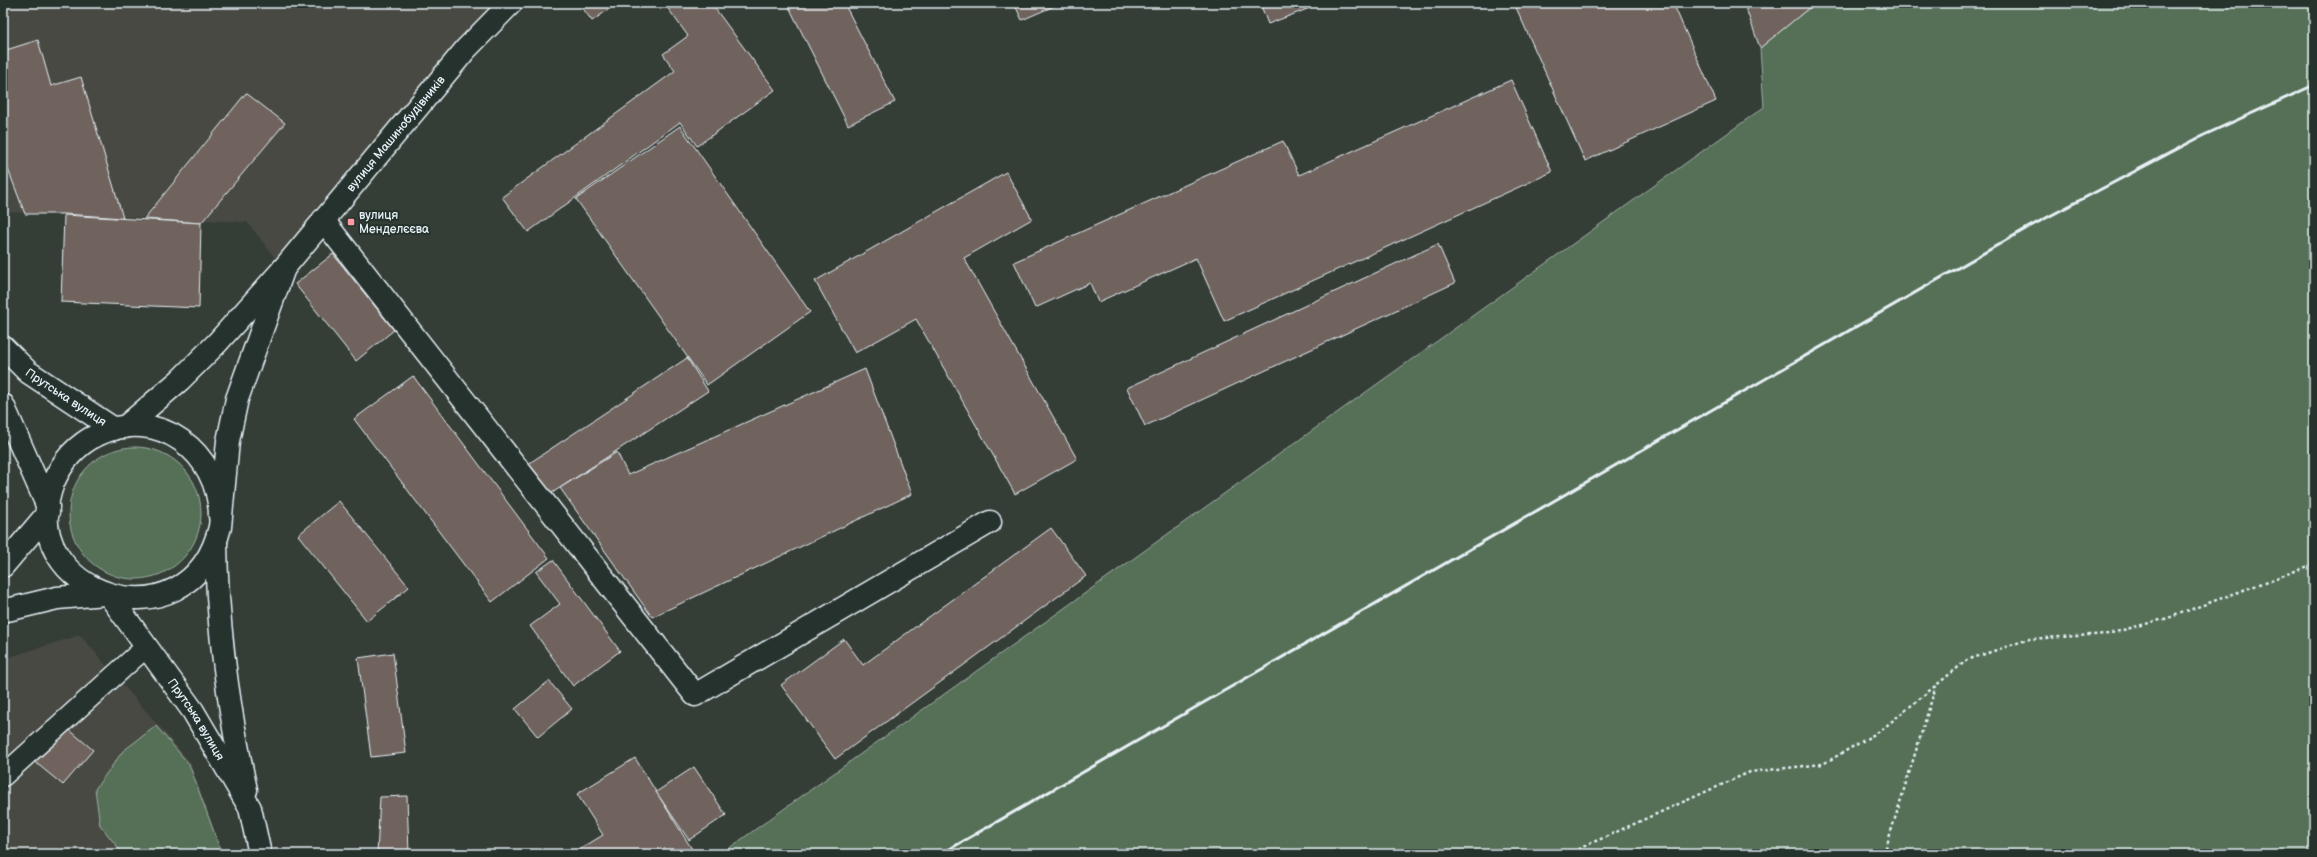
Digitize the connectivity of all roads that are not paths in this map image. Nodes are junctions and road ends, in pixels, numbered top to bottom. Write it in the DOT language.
graph roads {
  1 [pos="511,3"];
  2 [pos="323,220"];
  3 [pos="284,268"];
  4 [pos="3,347"];
  5 [pos="3,405"];
  6 [pos="119,428"];
  7 [pos="48,510"];
  8 [pos="220,516"];
  9 [pos="990,522"];
  10 [pos="216,539"];
  11 [pos="3,566"];
  12 [pos="107,595"];
  13 [pos="3,611"];
  14 [pos="146,647"];
  15 [pos="3,776"];
  16 [pos="250,808"];
  17 [pos="260,854"];
  1 -- 2 [label="street, вулиця Машинобудівників"];
  2 -- 3 [label="street, вулиця Машинобудівників"];
  2 -- 9 [label="street"];
  3 -- 6 [label="street, вулиця Машинобудівників"];
  3 -- 8 [label="street"];
  4 -- 6 [label="street, Прутська вулиця"];
  5 -- 7 [label="street"];
  6 -- 7 [label="street"];
  6 -- 8 [label="street"];
  7 -- 11 [label="street"];
  7 -- 12 [label="street"];
  8 -- 10 [label="street"];
  10 -- 12 [label="street"];
  10 -- 16 [label="street"];
  12 -- 13 [label="street"];
  12 -- 14 [label="street, Прутська вулиця"];
  14 -- 15 [label="lane"];
  14 -- 16 [label="street, Прутська вулиця"];
  16 -- 17 [label="street, Прутська вулиця"];
}
